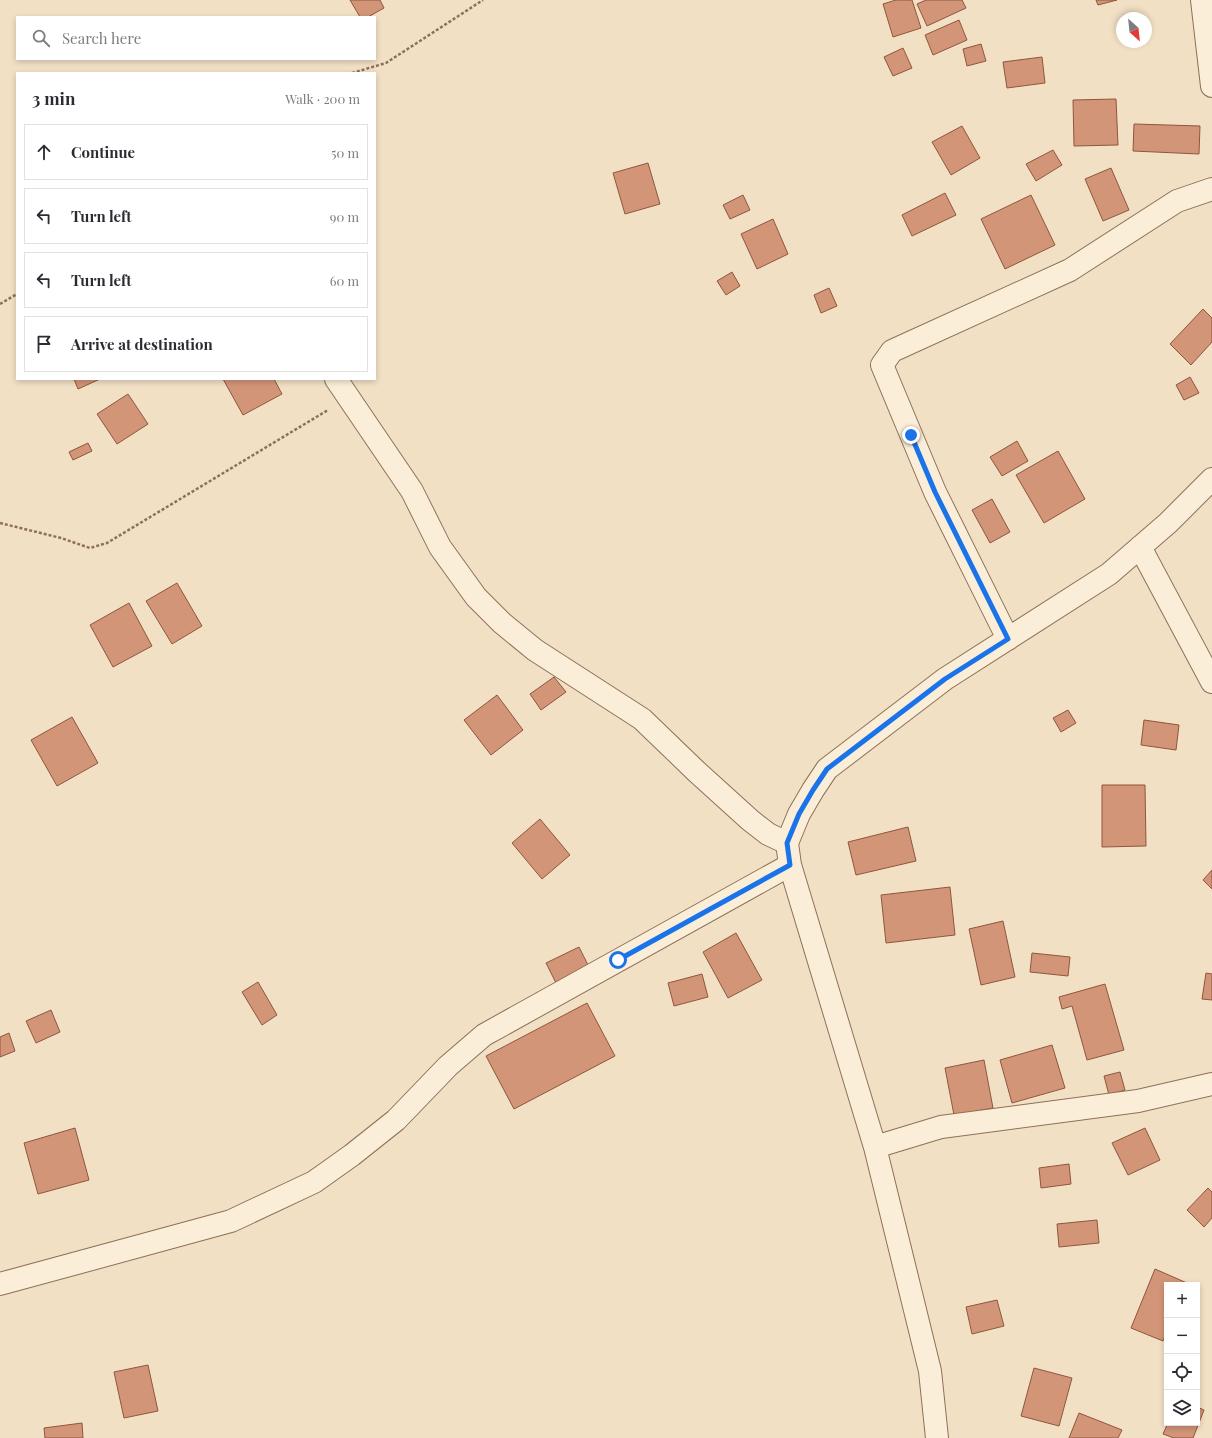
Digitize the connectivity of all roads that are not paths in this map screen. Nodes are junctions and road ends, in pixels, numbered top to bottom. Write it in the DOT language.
graph roads {
  1 [pos="1202,0"];
  2 [pos="1212,86"];
  3 [pos="1212,189"];
  4 [pos="337,380"];
  5 [pos="1212,479"];
  6 [pos="1140,548"];
  7 [pos="1008,639"];
  8 [pos="1212,682"];
  9 [pos="787,843"];
  10 [pos="790,865"];
  11 [pos="1212,1084"];
  12 [pos="875,1147"];
  13 [pos="0,1284"];
  14 [pos="938,1438"];
  1 -- 2 [label="street"];
  3 -- 7 [label="street"];
  4 -- 9 [label="street"];
  5 -- 6 [label="street"];
  6 -- 7 [label="street"];
  6 -- 8 [label="street"];
  7 -- 9 [label="street"];
  9 -- 10 [label="street"];
  10 -- 12 [label="street"];
  10 -- 13 [label="street"];
  11 -- 12 [label="street"];
  12 -- 14 [label="street"];
}
